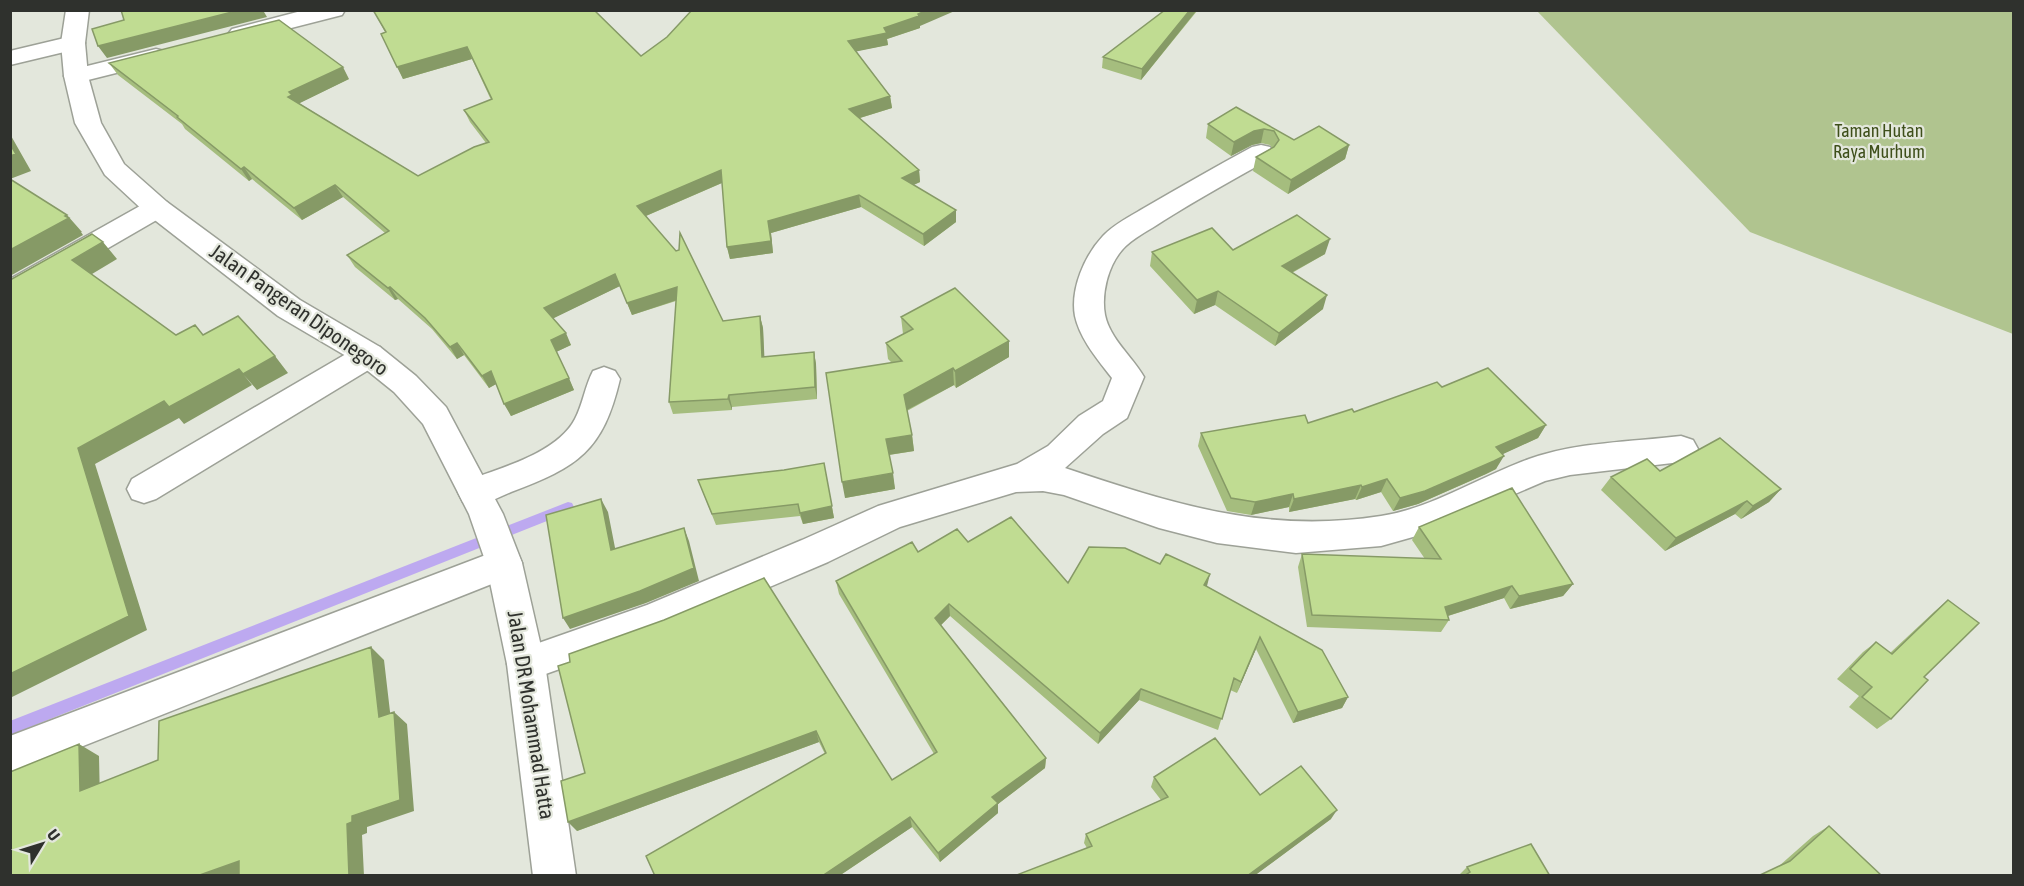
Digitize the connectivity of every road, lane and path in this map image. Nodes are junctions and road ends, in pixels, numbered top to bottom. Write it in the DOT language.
graph roads {
  1 [pos="78,10"];
  2 [pos="334,10"];
  3 [pos="214,41"];
  4 [pos="73,43"];
  5 [pos="179,50"];
  6 [pos="10,58"];
  7 [pos="76,76"];
  8 [pos="1261,153"];
  9 [pos="158,208"];
  10 [pos="10,292"];
  11 [pos="369,355"];
  12 [pos="604,380"];
  13 [pos="1681,449"];
  14 [pos="1026,476"];
  15 [pos="144,489"];
  16 [pos="480,503"];
  17 [pos="503,559"];
  18 [pos="526,664"];
  19 [pos="10,756"];
  20 [pos="555,876"];
  1 -- 4 [label="main road, Jalan Pangeran Diponegoro"];
  2 -- 3 [label="main road"];
  4 -- 6 [label="main road"];
  4 -- 7 [label="main road, Jalan Pangeran Diponegoro"];
  5 -- 7 [label="main road"];
  7 -- 9 [label="main road, Jalan Pangeran Diponegoro"];
  8 -- 14 [label="main road"];
  9 -- 10 [label="main road"];
  9 -- 11 [label="main road, Jalan Pangeran Diponegoro"];
  11 -- 15 [label="main road"];
  11 -- 16 [label="main road, Jalan Pangeran Diponegoro"];
  12 -- 16 [label="main road"];
  13 -- 14 [label="main road"];
  14 -- 18 [label="main road"];
  16 -- 17 [label="main road, Jalan Pangeran Diponegoro"];
  17 -- 18 [label="main road, Jalan DR Mohammad Hatta"];
  17 -- 19 [label="main road"];
  18 -- 20 [label="main road, Jalan DR Mohammad Hatta"];
}
